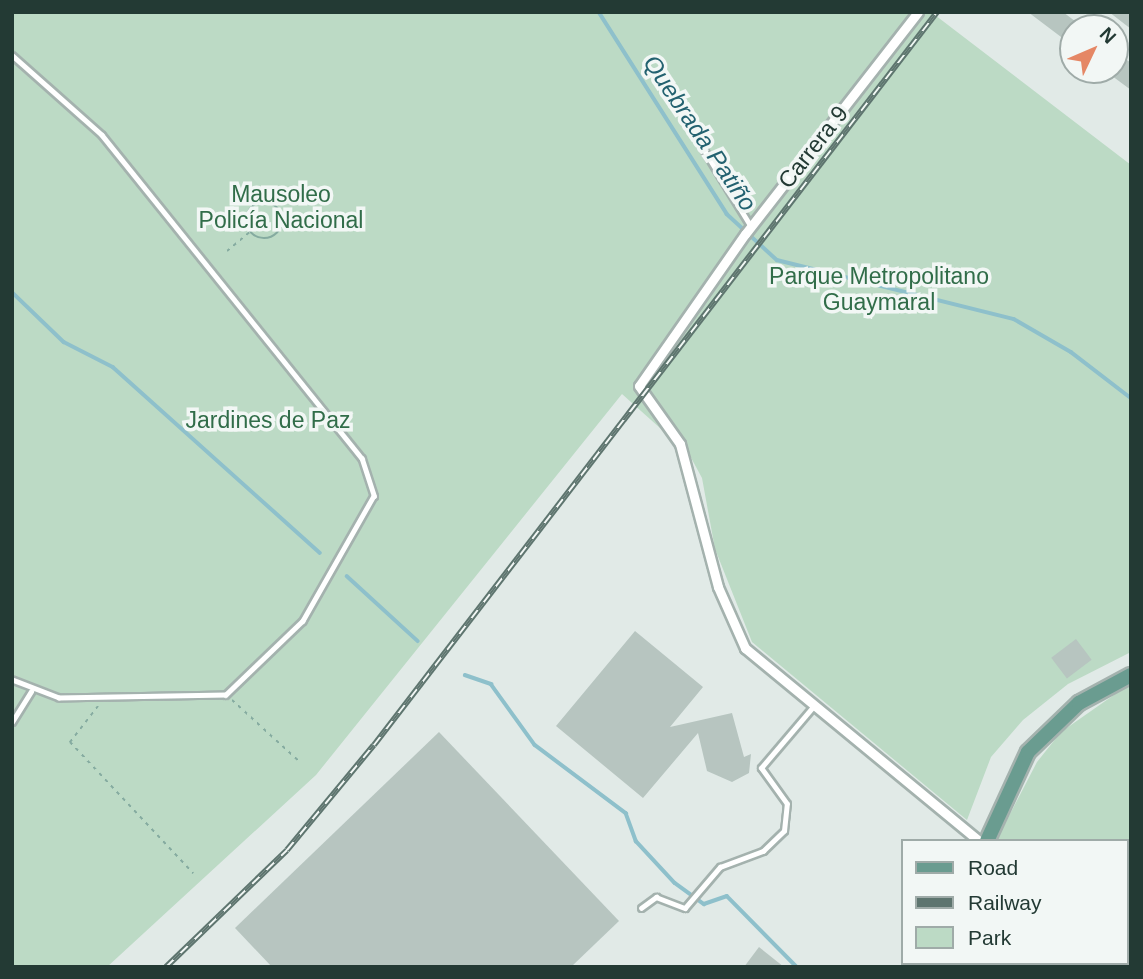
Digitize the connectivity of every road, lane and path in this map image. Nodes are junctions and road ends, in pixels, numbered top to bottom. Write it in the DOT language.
graph roads {
  1 [pos="918,12"];
  2 [pos="12,55"];
  3 [pos="689,125"];
  4 [pos="751,226"];
  5 [pos="251,231"];
  6 [pos="228,251"];
  7 [pos="1131,675"];
  8 [pos="12,680"];
  9 [pos="31,692"];
  10 [pos="226,695"];
  11 [pos="104,698"];
  12 [pos="813,706"];
  13 [pos="12,722"];
  14 [pos="300,761"];
  15 [pos="977,839"];
  16 [pos="988,839"];
  17 [pos="193,873"];
  18 [pos="641,908"];
  1 -- 4 [label="street, Carrera 9"];
  2 -- 10 [label="lane"];
  3 -- 4 [label="lane"];
  4 -- 12 [label="street, Carrera 9"];
  5 -- 5 [label="path"];
  5 -- 6 [label="path"];
  7 -- 16 [label="main road"];
  8 -- 9 [label="lane"];
  9 -- 11 [label="lane"];
  9 -- 13 [label="lane"];
  10 -- 11 [label="lane"];
  10 -- 14 [label="path"];
  11 -- 17 [label="path"];
  12 -- 15 [label="street"];
  12 -- 18 [label="lane"];
}
